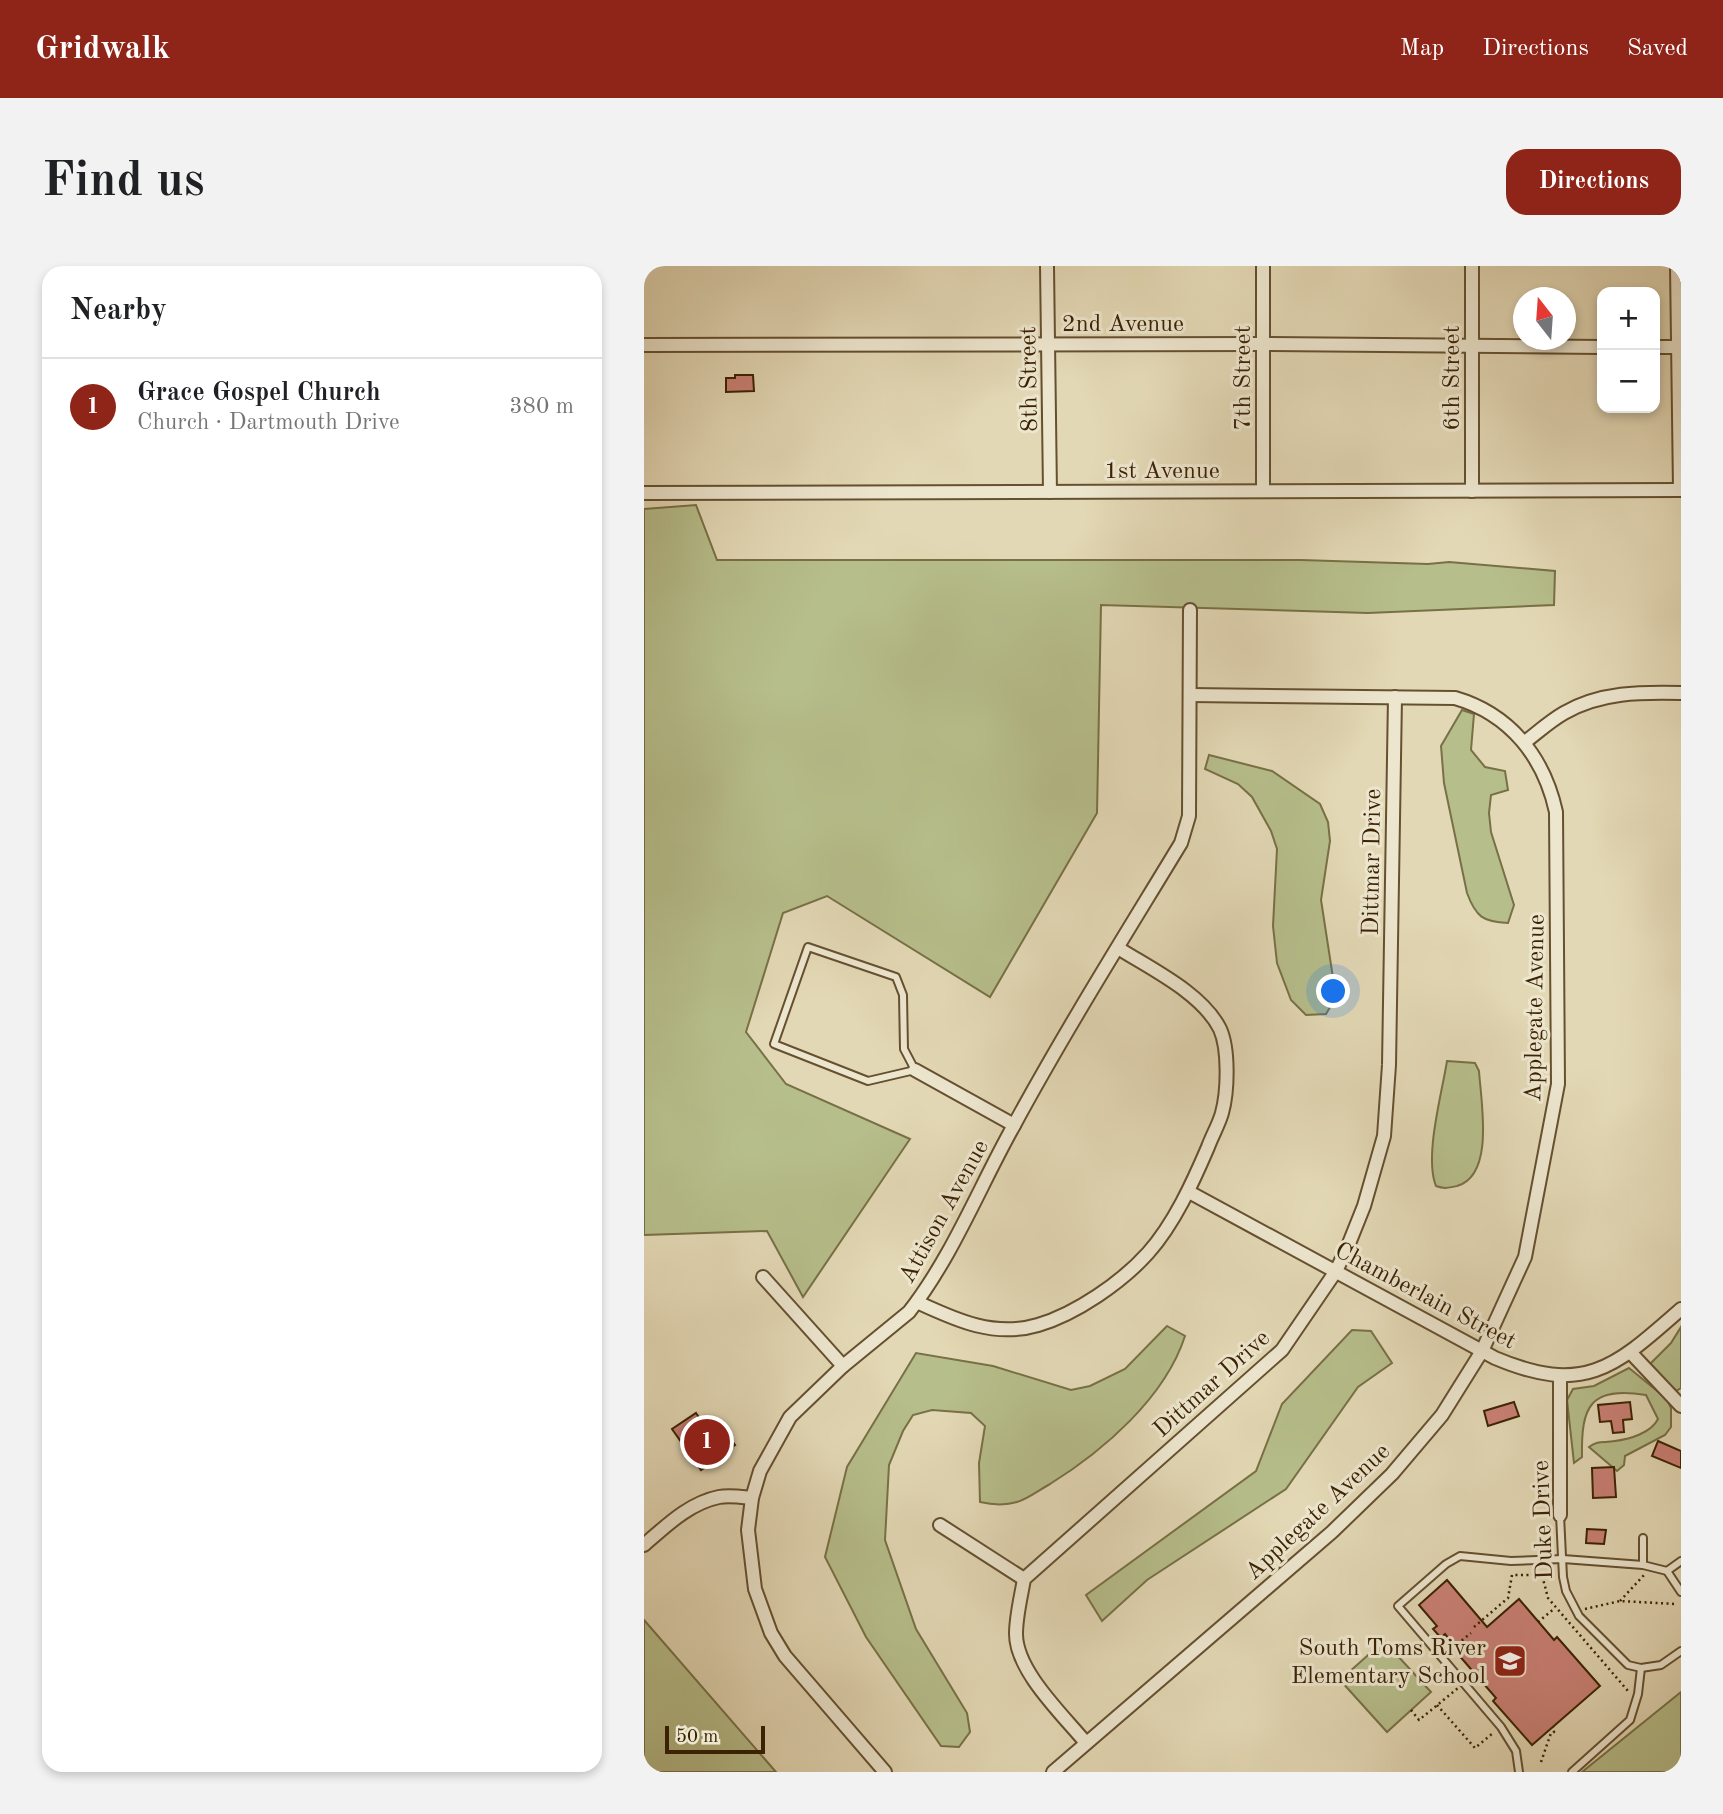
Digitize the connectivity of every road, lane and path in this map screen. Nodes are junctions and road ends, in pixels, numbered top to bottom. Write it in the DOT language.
graph roads {
  1 [pos="1047,266"];
  2 [pos="1263,266"];
  3 [pos="1472,266"];
  4 [pos="1677,266"];
  5 [pos="1263,344"];
  6 [pos="644,345"];
  7 [pos="1048,345"];
  8 [pos="1472,346"];
  9 [pos="1597,347"];
  10 [pos="1660,347"];
  11 [pos="1679,348"];
  12 [pos="1681,490"];
  13 [pos="1263,491"];
  14 [pos="1472,491"];
  15 [pos="1050,492"];
  16 [pos="644,493"];
  17 [pos="1190,610"];
  18 [pos="1681,693"];
  19 [pos="1190,695"];
  20 [pos="1395,697"];
  21 [pos="1525,742"];
  22 [pos="1118,947"];
  23 [pos="915,1070"];
  24 [pos="1014,1125"];
  25 [pos="1189,1192"];
  26 [pos="1336,1271"];
  27 [pos="763,1277"];
  28 [pos="917,1302"];
  29 [pos="1681,1309"];
  30 [pos="1482,1351"];
  31 [pos="1631,1353"];
  32 [pos="843,1366"];
  33 [pos="1560,1376"];
  34 [pos="1681,1406"];
  35 [pos="752,1497"];
  36 [pos="1560,1515"];
  37 [pos="940,1525"];
  38 [pos="1643,1538"];
  39 [pos="644,1545"];
  40 [pos="1563,1559"];
  41 [pos="1681,1562"];
  42 [pos="1643,1565"];
  43 [pos="1667,1571"];
  44 [pos="1644,1575"];
  45 [pos="1024,1579"];
  46 [pos="1681,1592"];
  47 [pos="1620,1601"];
  48 [pos="1676,1604"];
  49 [pos="1555,1608"];
  50 [pos="1584,1609"];
  51 [pos="1538,1622"];
  52 [pos="1474,1627"];
  53 [pos="1471,1633"];
  54 [pos="1681,1651"];
  55 [pos="1447,1653"];
  56 [pos="1641,1668"];
  57 [pos="1461,1686"];
  58 [pos="1629,1692"];
  59 [pos="1437,1705"];
  60 [pos="1411,1710"];
  61 [pos="1502,1727"];
  62 [pos="1553,1727"];
  63 [pos="1086,1743"];
  64 [pos="1541,1762"];
  65 [pos="644,1769"];
  66 [pos="649,1772"];
  67 [pos="885,1772"];
  68 [pos="1053,1772"];
  69 [pos="1519,1772"];
  70 [pos="1572,1772"];
  1 -- 7 [label="street, 8th Street"];
  2 -- 5 [label="street, 7th Street"];
  3 -- 8 [label="street, 6th Street"];
  4 -- 11 [label="street"];
  5 -- 7 [label="street, 2nd Avenue"];
  5 -- 8 [label="street, 2nd Avenue"];
  5 -- 13 [label="street, 7th Street"];
  6 -- 7 [label="street, 2nd Avenue"];
  7 -- 15 [label="street, 8th Street"];
  8 -- 9 [label="street, 2nd Avenue"];
  8 -- 14 [label="street, 6th Street"];
  10 -- 11 [label="street"];
  11 -- 12 [label="street"];
  12 -- 14 [label="street, 1st Avenue"];
  13 -- 14 [label="street, 1st Avenue"];
  13 -- 15 [label="street, 1st Avenue"];
  15 -- 16 [label="street, 1st Avenue"];
  17 -- 19 [label="street, Attison Avenue"];
  18 -- 21 [label="street"];
  19 -- 20 [label="street, Applegate Avenue"];
  19 -- 22 [label="street, Attison Avenue"];
  20 -- 21 [label="street, Applegate Avenue"];
  20 -- 26 [label="street, Dittmar Drive"];
  21 -- 30 [label="street, Applegate Avenue"];
  22 -- 24 [label="street, Attison Avenue"];
  22 -- 25 [label="street"];
  23 -- 23 [label="lane"];
  23 -- 24 [label="street"];
  24 -- 28 [label="street, Attison Avenue"];
  25 -- 26 [label="street, Chamberlain Street"];
  25 -- 28 [label="street"];
  26 -- 30 [label="street, Chamberlain Street"];
  26 -- 45 [label="street, Dittmar Drive"];
  27 -- 32 [label="street"];
  28 -- 32 [label="street, Attison Avenue"];
  29 -- 31 [label="street, Chamberlain Street"];
  30 -- 33 [label="street, Chamberlain Street"];
  30 -- 63 [label="street, Applegate Avenue"];
  31 -- 33 [label="street, Chamberlain Street"];
  31 -- 34 [label="street"];
  32 -- 35 [label="street, Attison Avenue"];
  33 -- 36 [label="street, Duke Drive"];
  35 -- 39 [label="street"];
  35 -- 67 [label="street, Attison Avenue"];
  36 -- 40 [label="lane, Duke Drive"];
  37 -- 45 [label="street"];
  38 -- 42 [label="lane"];
  40 -- 42 [label="lane"];
  40 -- 56 [label="lane, Duke Drive"];
  40 -- 61 [label="lane"];
  41 -- 43 [label="lane"];
  42 -- 43 [label="lane"];
  43 -- 46 [label="lane"];
  44 -- 47 [label="path"];
  45 -- 63 [label="street"];
  47 -- 48 [label="path"];
  47 -- 50 [label="path"];
  49 -- 51 [label="path"];
  49 -- 52 [label="path"];
  49 -- 58 [label="path"];
  53 -- 55 [label="path"];
  54 -- 56 [label="lane"];
  56 -- 70 [label="lane"];
  57 -- 59 [label="path"];
  59 -- 60 [label="path"];
  59 -- 61 [label="path"];
  61 -- 69 [label="lane"];
  62 -- 64 [label="path"];
  63 -- 68 [label="street, Applegate Avenue"];
  65 -- 66 [label="path"];
}
